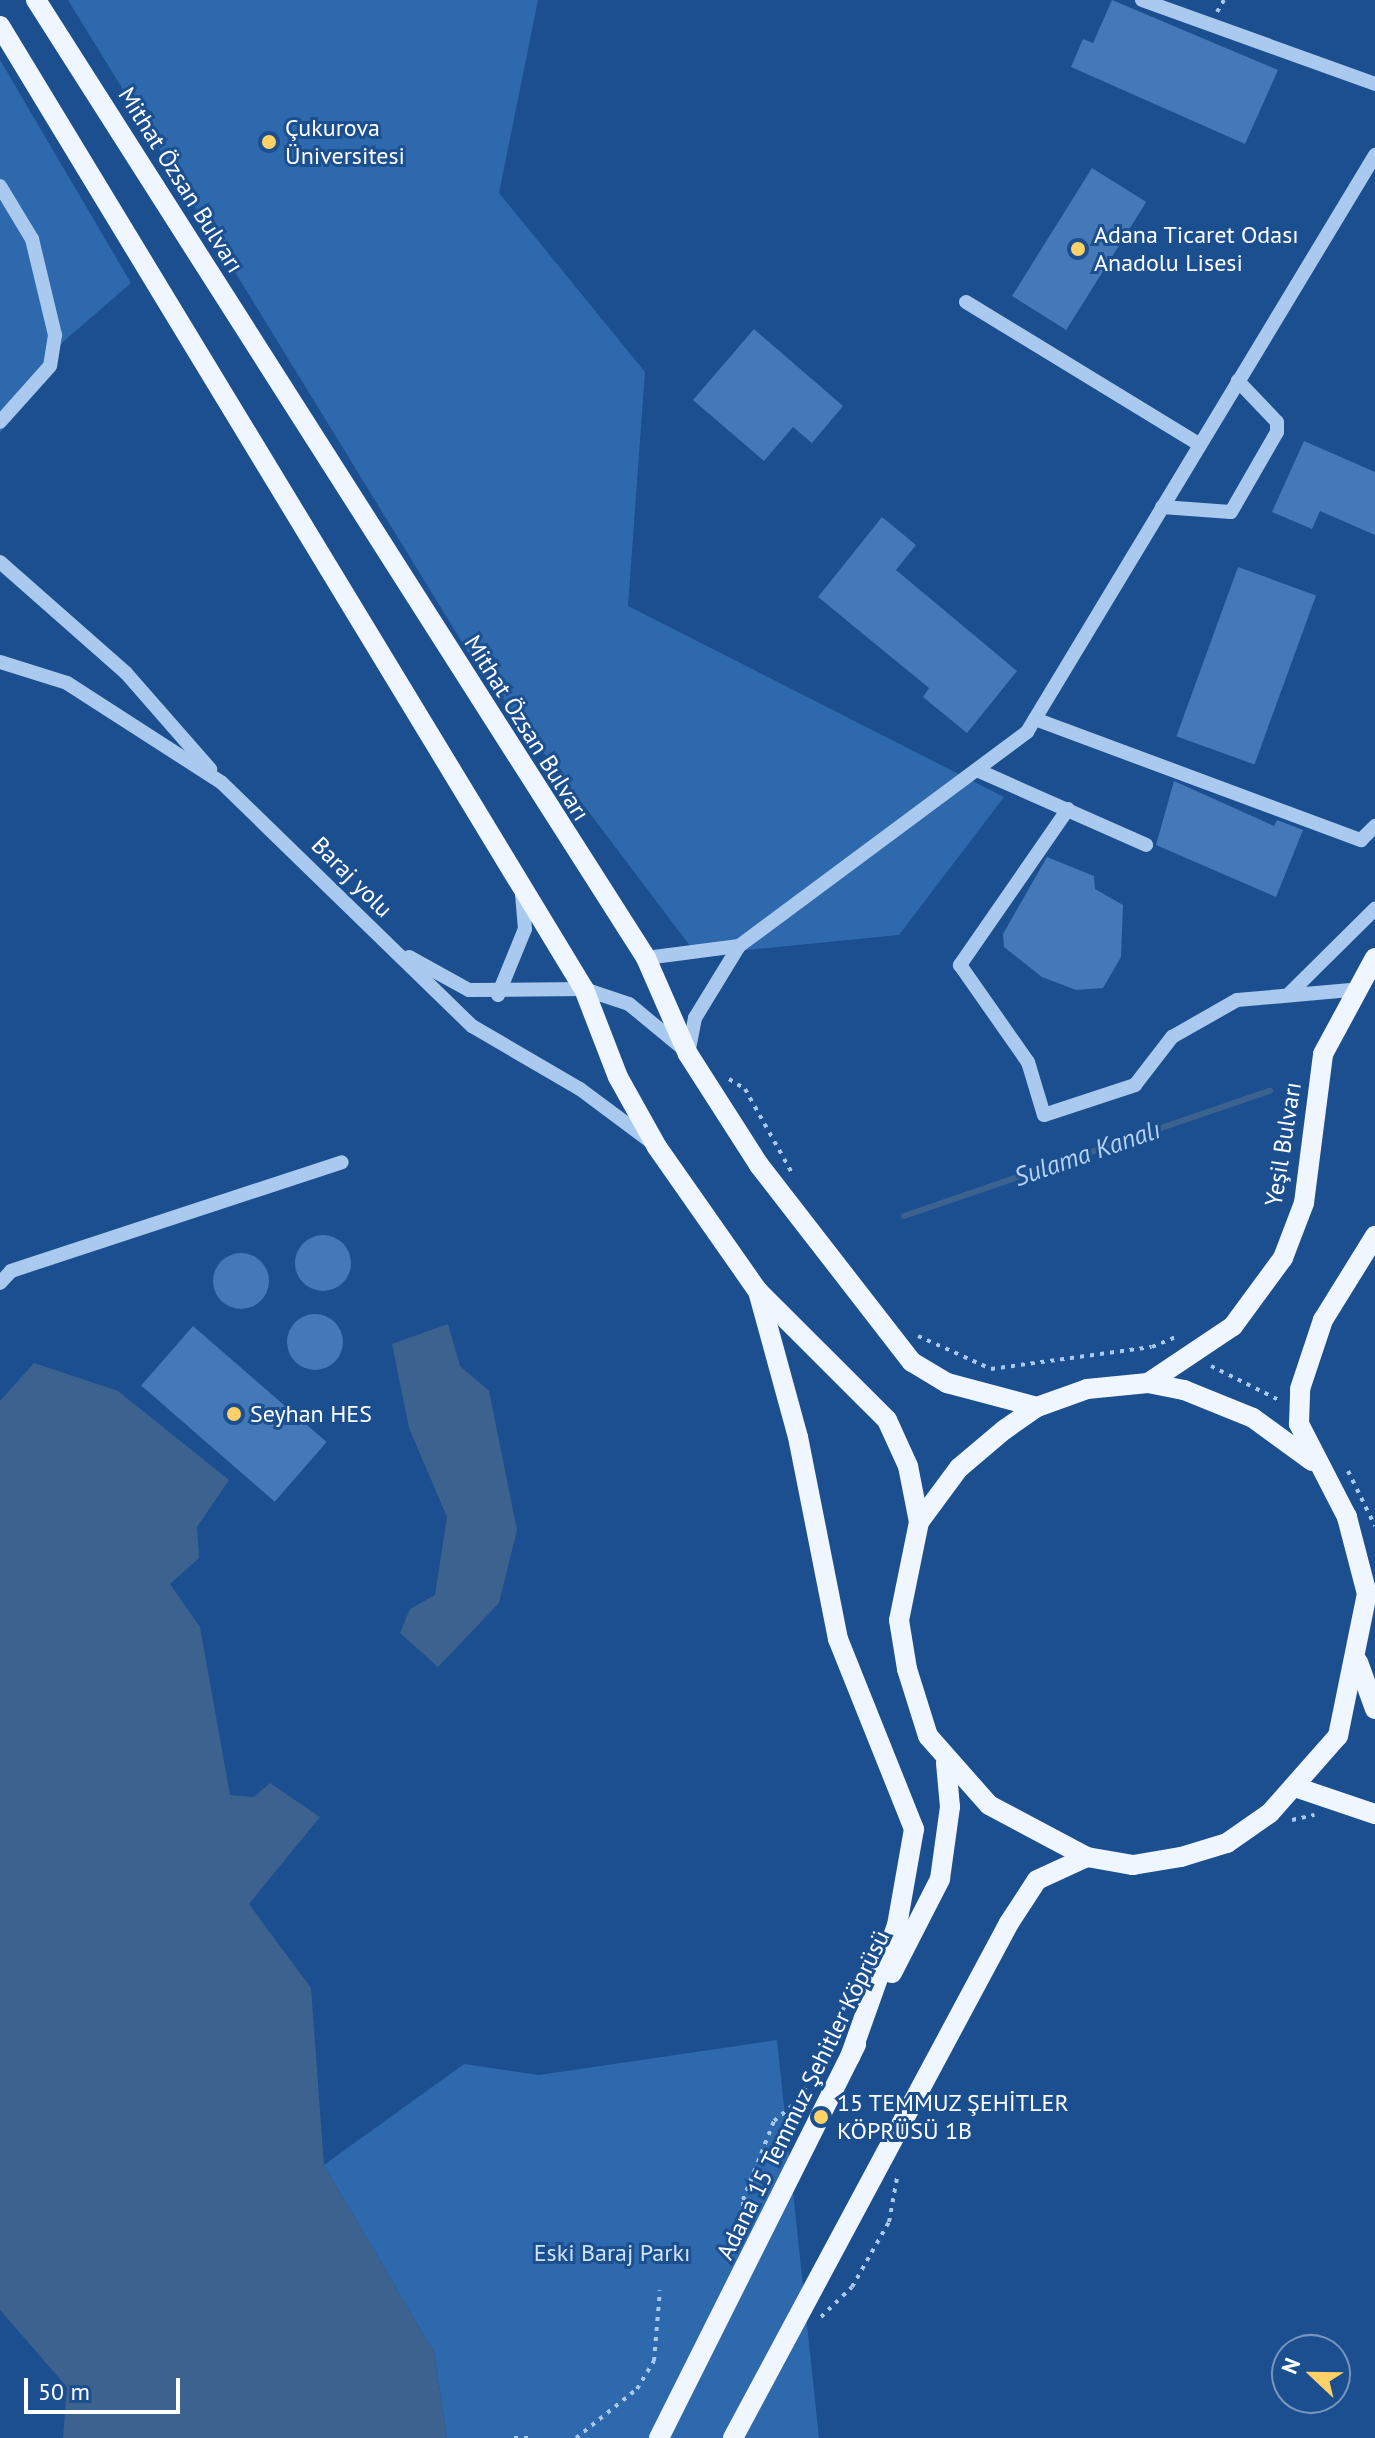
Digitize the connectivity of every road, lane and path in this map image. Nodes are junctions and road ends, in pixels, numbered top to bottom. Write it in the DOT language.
graph roads {
  1 [pos="36,0"];
  2 [pos="1142,0"];
  3 [pos="0,26"];
  4 [pos="1375,84"];
  5 [pos="1375,155"];
  6 [pos="3,196"];
  7 [pos="966,302"];
  8 [pos="1238,381"];
  9 [pos="0,422"];
  10 [pos="1200,445"];
  11 [pos="1162,507"];
  12 [pos="0,562"];
  13 [pos="0,662"];
  14 [pos="1035,719"];
  15 [pos="977,770"];
  16 [pos="222,783"];
  17 [pos="1068,809"];
  18 [pos="1375,826"];
  19 [pos="1146,845"];
  20 [pos="521,887"];
  21 [pos="1375,909"];
  22 [pos="739,946"];
  23 [pos="391,947"];
  24 [pos="646,958"];
  25 [pos="1375,958"];
  26 [pos="584,989"];
  27 [pos="1351,990"];
  28 [pos="1290,993"];
  29 [pos="498,995"];
  30 [pos="688,1054"];
  31 [pos="722,1075"];
  32 [pos="657,1147"];
  33 [pos="342,1162"];
  34 [pos="794,1181"];
  35 [pos="1375,1236"];
  36 [pos="0,1283"];
  37 [pos="758,1291"];
  38 [pos="907,1326"];
  39 [pos="1186,1332"];
  40 [pos="1152,1347"];
  41 [pos="1191,1359"];
  42 [pos="1148,1383"];
  43 [pos="1037,1407"];
  44 [pos="1299,1415"];
  45 [pos="1312,1461"];
  46 [pos="1342,1461"];
  47 [pos="919,1522"];
  48 [pos="1375,1526"];
  49 [pos="1358,1662"];
  50 [pos="1375,1709"];
  51 [pos="946,1763"];
  52 [pos="1298,1788"];
  53 [pos="1328,1814"];
  54 [pos="1375,1814"];
  55 [pos="1284,1824"];
  56 [pos="1087,1857"];
  57 [pos="849,1997"];
  58 [pos="850,2057"];
  59 [pos="899,2166"];
  60 [pos="742,2241"];
  61 [pos="660,2290"];
  62 [pos="812,2329"];
  63 [pos="514,2438"];
  64 [pos="529,2438"];
  65 [pos="576,2438"];
  66 [pos="659,2438"];
  67 [pos="733,2438"];
  1 -- 24 [label="main road, Mithat Özsan Bulvarı"];
  2 -- 4 [label="street"];
  3 -- 20 [label="main road"];
  5 -- 8 [label="street"];
  6 -- 9 [label="street"];
  7 -- 10 [label="street"];
  8 -- 10 [label="street"];
  8 -- 11 [label="street"];
  10 -- 11 [label="street"];
  11 -- 14 [label="street"];
  12 -- 16 [label="street"];
  13 -- 16 [label="street, Baraj yolu"];
  14 -- 15 [label="street"];
  14 -- 18 [label="street"];
  15 -- 17 [label="street"];
  15 -- 22 [label="street"];
  16 -- 23 [label="street, Baraj yolu"];
  17 -- 19 [label="street"];
  17 -- 28 [label="street"];
  20 -- 26 [label="main road"];
  20 -- 29 [label="street"];
  21 -- 28 [label="street"];
  22 -- 24 [label="street"];
  22 -- 30 [label="street"];
  23 -- 29 [label="street"];
  23 -- 32 [label="street, Baraj yolu"];
  24 -- 30 [label="main road, Mithat Özsan Bulvarı"];
  25 -- 27 [label="main road, Yeşil Bulvarı"];
  26 -- 29 [label="street"];
  26 -- 30 [label="street"];
  26 -- 32 [label="main road"];
  27 -- 28 [label="street"];
  27 -- 41 [label="main road, Yeşil Bulvarı"];
  30 -- 43 [label="main road, Mithat Özsan Bulvarı"];
  31 -- 34 [label="path"];
  32 -- 37 [label="main road"];
  33 -- 36 [label="street"];
  35 -- 44 [label="main road"];
  37 -- 47 [label="main road"];
  37 -- 58 [label="main road"];
  38 -- 40 [label="path"];
  39 -- 40 [label="path"];
  40 -- 41 [label="path"];
  41 -- 42 [label="main road, Yeşil Bulvarı"];
  41 -- 44 [label="path"];
  42 -- 43 [label="main road"];
  42 -- 45 [label="main road"];
  43 -- 47 [label="main road"];
  44 -- 45 [label="main road"];
  45 -- 49 [label="main road"];
  46 -- 48 [label="path"];
  47 -- 51 [label="main road"];
  49 -- 50 [label="main road"];
  49 -- 52 [label="main road"];
  51 -- 56 [label="main road"];
  51 -- 58 [label="main road, Adana 15 Temmuz Şehitler Köprüsü"];
  52 -- 54 [label="main road"];
  52 -- 56 [label="main road"];
  53 -- 55 [label="path"];
  56 -- 67 [label="main road"];
  57 -- 60 [label="path"];
  58 -- 66 [label="main road, Adana 15 Temmuz Şehitler Köprüsü"];
  59 -- 62 [label="path"];
  61 -- 65 [label="path"];
  63 -- 64 [label="path"];
}
